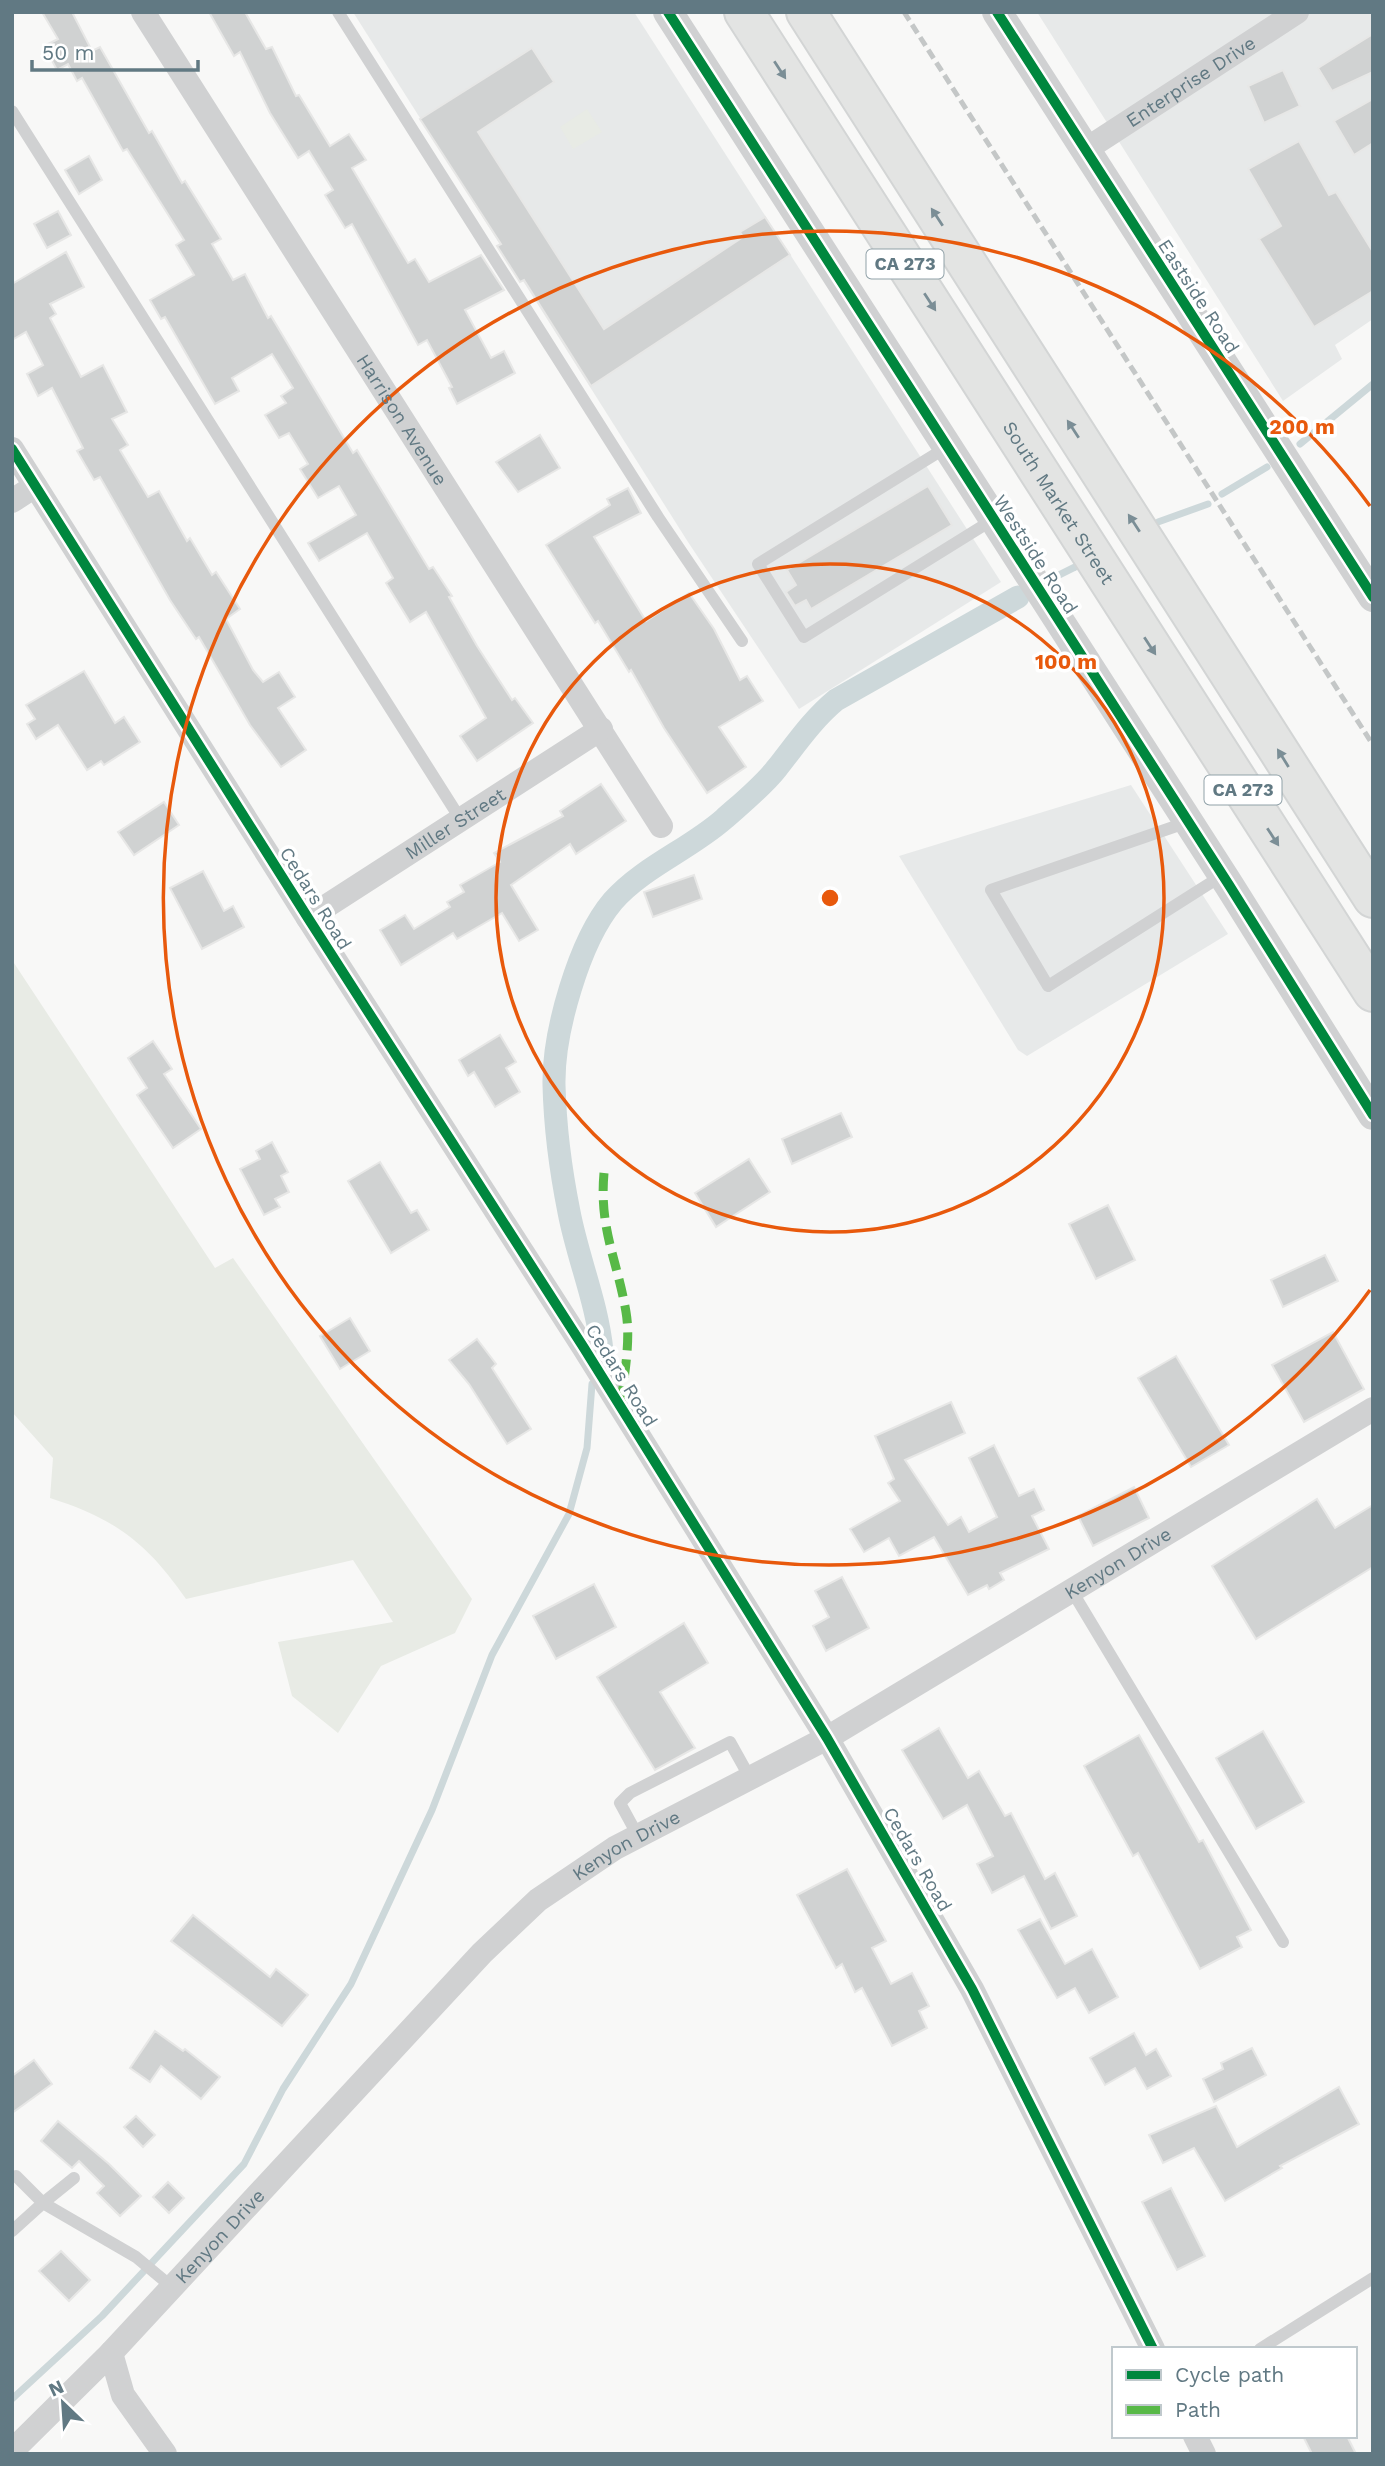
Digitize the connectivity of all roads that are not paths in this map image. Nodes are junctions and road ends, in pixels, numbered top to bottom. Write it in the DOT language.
graph roads {
  1 [pos="143,12"];
  2 [pos="338,12"];
  3 [pos="668,12"];
  4 [pos="744,12"];
  5 [pos="806,12"];
  6 [pos="997,12"];
  7 [pos="1297,12"];
  8 [pos="12,111"];
  9 [pos="1085,150"];
  10 [pos="947,446"];
  11 [pos="12,449"];
  12 [pos="36,486"];
  13 [pos="12,501"];
  14 [pos="994,519"];
  15 [pos="1373,597"];
  16 [pos="742,641"];
  17 [pos="601,729"];
  18 [pos="460,820"];
  19 [pos="1188,821"];
  20 [pos="661,826"];
  21 [pos="1223,875"];
  22 [pos="1373,898"];
  23 [pos="308,918"];
  24 [pos="1373,992"];
  25 [pos="1373,1115"];
  26 [pos="1373,1409"];
  27 [pos="1072,1591"];
  28 [pos="827,1738"];
  29 [pos="750,1778"];
  30 [pos="638,1836"];
  31 [pos="1283,1941"];
  32 [pos="16,2176"];
  33 [pos="74,2178"];
  34 [pos="43,2203"];
  35 [pos="12,2231"];
  36 [pos="1373,2278"];
  37 [pos="166,2282"];
  38 [pos="1152,2347"];
  39 [pos="1263,2347"];
  40 [pos="111,2353"];
  41 [pos="1196,2438"];
  42 [pos="12,2451"];
  43 [pos="165,2454"];
  44 [pos="1204,2454"];
  1 -- 17 [label="street, Harrison Avenue"];
  2 -- 16 [label="lane"];
  3 -- 10 [label="street, Westside Road"];
  4 -- 24 [label="main road, South Market Street / CA 273, one-way"];
  22 -- 5 [label="main road, CA 273, one-way"];
  6 -- 9 [label="street, Eastside Road"];
  7 -- 9 [label="street, Enterprise Drive"];
  8 -- 18 [label="lane"];
  9 -- 15 [label="street, Eastside Road"];
  10 -- 14 [label="street, Westside Road"];
  10 -- 14 [label="lane"];
  11 -- 12 [label="street, Cedars Road"];
  12 -- 13 [label="street"];
  12 -- 23 [label="street, Cedars Road"];
  14 -- 19 [label="street, Westside Road"];
  17 -- 18 [label="street, Miller Street"];
  17 -- 20 [label="street, Harrison Avenue"];
  18 -- 23 [label="street, Miller Street"];
  19 -- 21 [label="street, Westside Road"];
  19 -- 21 [label="lane"];
  21 -- 25 [label="street, Westside Road"];
  23 -- 28 [label="street, Cedars Road"];
  26 -- 27 [label="street, Kenyon Drive"];
  27 -- 28 [label="street, Kenyon Drive"];
  27 -- 31 [label="lane"];
  28 -- 29 [label="street, Kenyon Drive"];
  28 -- 38 [label="street, Cedars Road"];
  29 -- 30 [label="street, Kenyon Drive"];
  29 -- 30 [label="lane"];
  30 -- 37 [label="street, Kenyon Drive"];
  32 -- 34 [label="lane"];
  33 -- 34 [label="lane"];
  34 -- 35 [label="lane"];
  34 -- 37 [label="lane"];
  36 -- 39 [label="lane"];
  37 -- 40 [label="street, Kenyon Drive"];
  40 -- 42 [label="street, Kenyon Drive"];
  40 -- 43 [label="street"];
  41 -- 44 [label="street"];
}
